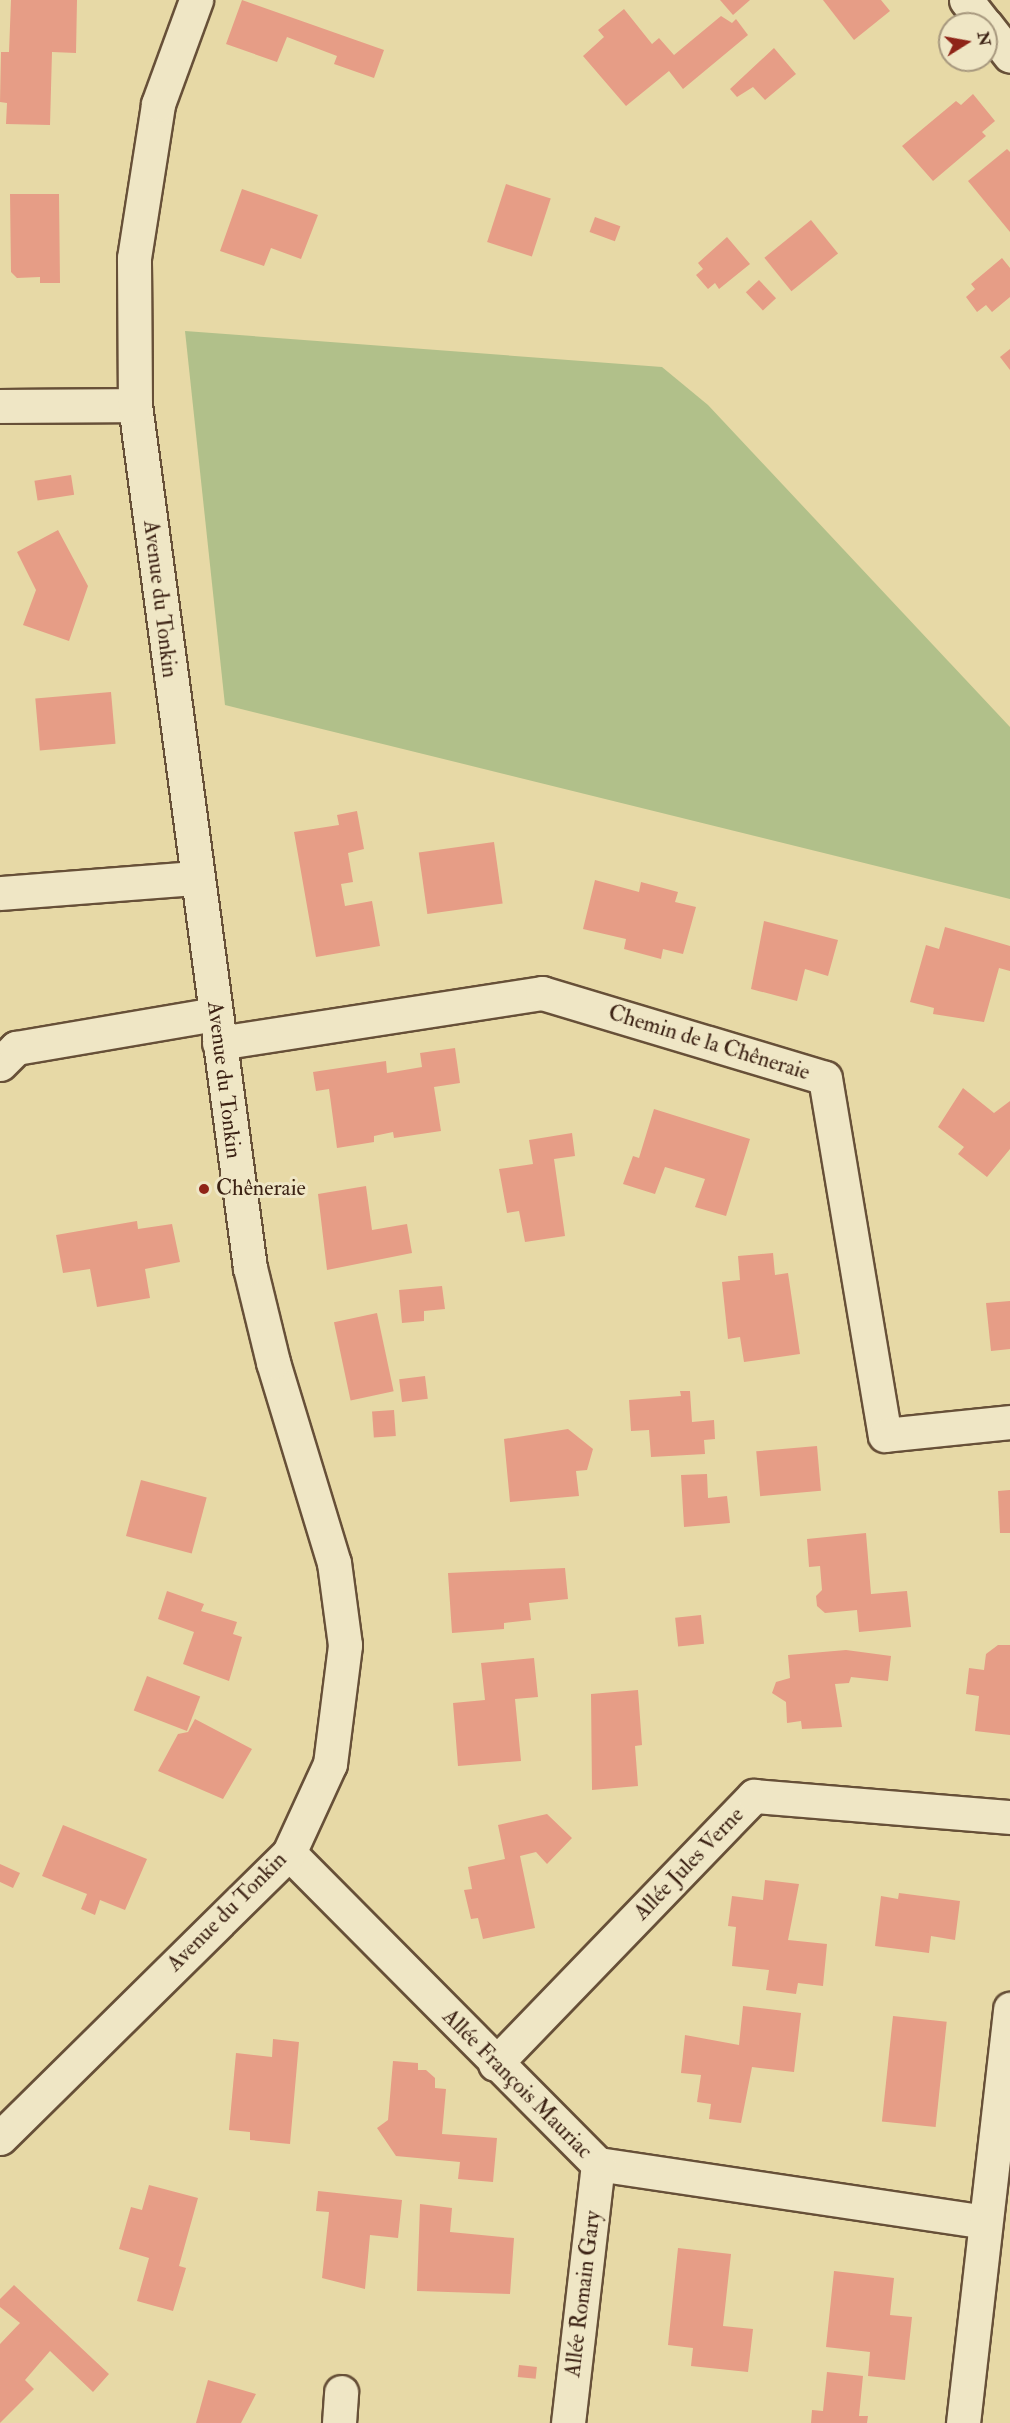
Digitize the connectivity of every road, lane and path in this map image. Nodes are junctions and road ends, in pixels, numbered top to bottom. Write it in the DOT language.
graph roads {
  1 [pos="196,0"];
  2 [pos="966,0"];
  3 [pos="976,12"];
  4 [pos="998,40"];
  5 [pos="1010,56"];
  6 [pos="135,405"];
  7 [pos="0,406"];
  8 [pos="197,879"];
  9 [pos="0,893"];
  10 [pos="217,1028"];
  11 [pos="0,1064"];
  12 [pos="1010,1422"];
  13 [pos="1010,1817"];
  14 [pos="289,1852"];
  15 [pos="1010,2009"];
  16 [pos="495,2064"];
  17 [pos="0,2138"];
  18 [pos="598,2164"];
  19 [pos="985,2222"];
  20 [pos="568,2423"];
  21 [pos="963,2423"];
  1 -- 6 [label="street, Avenue du Tonkin"];
  2 -- 3 [label="street"];
  4 -- 5 [label="street"];
  6 -- 7 [label="street"];
  6 -- 8 [label="street, Avenue du Tonkin"];
  8 -- 9 [label="street"];
  8 -- 10 [label="street, Avenue du Tonkin"];
  10 -- 11 [label="street"];
  10 -- 12 [label="street, Chemin de la Chêneraie"];
  10 -- 14 [label="street, Avenue du Tonkin"];
  13 -- 16 [label="street, Allée Jules Verne"];
  14 -- 16 [label="street, Allée François Mauriac"];
  14 -- 17 [label="street, Avenue du Tonkin"];
  15 -- 19 [label="street"];
  16 -- 18 [label="street, Allée François Mauriac"];
  18 -- 19 [label="street, Allée François Mauriac"];
  18 -- 20 [label="street, Allée Romain Gary"];
  19 -- 21 [label="street"];
}
